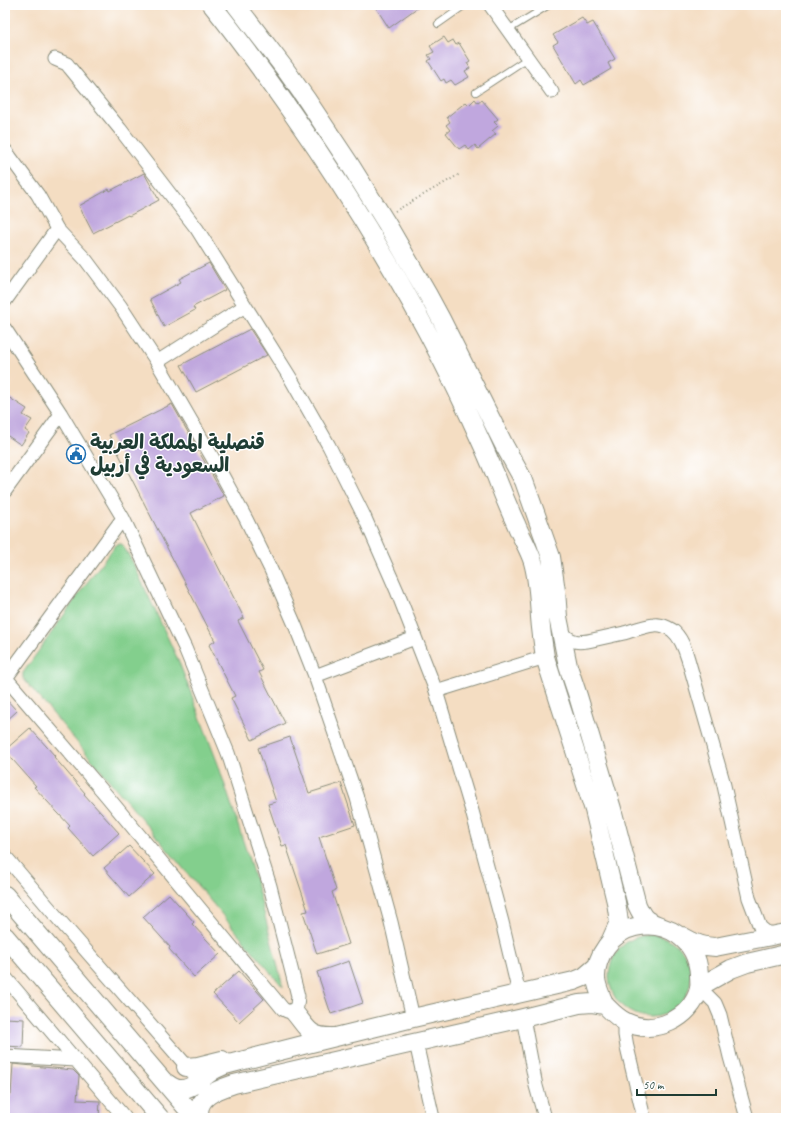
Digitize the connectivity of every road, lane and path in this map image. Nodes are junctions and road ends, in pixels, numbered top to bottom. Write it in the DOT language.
graph roads {
  1 [pos="212,5"];
  2 [pos="236,5"];
  3 [pos="465,5"];
  4 [pos="490,5"];
  5 [pos="549,5"];
  6 [pos="438,24"];
  7 [pos="508,30"];
  8 [pos="528,58"];
  9 [pos="55,59"];
  10 [pos="476,92"];
  11 [pos="552,92"];
  12 [pos="5,150"];
  13 [pos="460,174"];
  14 [pos="384,218"];
  15 [pos="57,228"];
  16 [pos="5,302"];
  17 [pos="245,306"];
  18 [pos="5,329"];
  19 [pos="157,362"];
  20 [pos="61,414"];
  21 [pos="508,451"];
  22 [pos="488,457"];
  23 [pos="5,491"];
  24 [pos="123,518"];
  25 [pos="540,526"];
  26 [pos="521,536"];
  27 [pos="560,628"];
  28 [pos="616,635"];
  29 [pos="415,638"];
  30 [pos="546,658"];
  31 [pos="570,673"];
  32 [pos="315,676"];
  33 [pos="5,678"];
  34 [pos="436,691"];
  35 [pos="5,856"];
  36 [pos="5,895"];
  37 [pos="750,898"];
  38 [pos="667,929"];
  39 [pos="782,934"];
  40 [pos="5,936"];
  41 [pos="610,942"];
  42 [pos="743,942"];
  43 [pos="786,954"];
  44 [pos="765,959"];
  45 [pos="786,961"];
  46 [pos="597,966"];
  47 [pos="5,977"];
  48 [pos="699,987"];
  49 [pos="519,993"];
  50 [pos="605,1005"];
  51 [pos="294,1012"];
  52 [pos="413,1018"];
  53 [pos="523,1018"];
  54 [pos="625,1022"];
  55 [pos="333,1038"];
  56 [pos="416,1043"];
  57 [pos="268,1054"];
  58 [pos="5,1056"];
  59 [pos="76,1060"];
  60 [pos="232,1063"];
  61 [pos="186,1067"];
  62 [pos="202,1078"];
  63 [pos="165,1082"];
  64 [pos="234,1084"];
  65 [pos="212,1094"];
  66 [pos="125,1118"];
  67 [pos="160,1118"];
  68 [pos="195,1118"];
  69 [pos="200,1118"];
  70 [pos="433,1118"];
  71 [pos="544,1118"];
  72 [pos="644,1118"];
  73 [pos="747,1118"];
  1 -- 22 [label="street"];
  2 -- 14 [label="street"];
  3 -- 6 [label="lane"];
  4 -- 7 [label="street"];
  5 -- 7 [label="lane"];
  7 -- 8 [label="street"];
  8 -- 10 [label="lane"];
  8 -- 11 [label="street"];
  9 -- 17 [label="street"];
  12 -- 15 [label="street"];
  13 -- 14 [label="path"];
  14 -- 21 [label="street"];
  15 -- 16 [label="street"];
  15 -- 19 [label="street"];
  17 -- 19 [label="street"];
  17 -- 29 [label="street"];
  18 -- 20 [label="street"];
  19 -- 32 [label="street"];
  20 -- 23 [label="street"];
  20 -- 24 [label="street"];
  21 -- 22 [label="street"];
  21 -- 25 [label="street"];
  22 -- 26 [label="street"];
  24 -- 33 [label="street"];
  24 -- 51 [label="street"];
  25 -- 26 [label="street"];
  25 -- 27 [label="street"];
  26 -- 30 [label="street"];
  27 -- 28 [label="street"];
  27 -- 31 [label="street"];
  28 -- 31 [label="street"];
  28 -- 37 [label="street"];
  29 -- 32 [label="street"];
  29 -- 34 [label="street"];
  30 -- 34 [label="street"];
  30 -- 41 [label="street"];
  31 -- 38 [label="street"];
  32 -- 52 [label="street"];
  33 -- 51 [label="street"];
  34 -- 49 [label="street"];
  35 -- 61 [label="street"];
  36 -- 63 [label="street"];
  37 -- 39 [label="street"];
  37 -- 42 [label="street"];
  38 -- 41 [label="street"];
  38 -- 42 [label="street"];
  38 -- 48 [label="street"];
  39 -- 42 [label="street"];
  40 -- 67 [label="street"];
  41 -- 46 [label="street"];
  43 -- 44 [label="street"];
  44 -- 45 [label="street"];
  44 -- 48 [label="street"];
  46 -- 49 [label="street"];
  46 -- 50 [label="street"];
  47 -- 59 [label="street"];
  48 -- 54 [label="street"];
  48 -- 73 [label="street"];
  49 -- 52 [label="street"];
  50 -- 53 [label="street"];
  50 -- 54 [label="street"];
  51 -- 55 [label="street"];
  51 -- 57 [label="street"];
  52 -- 55 [label="street"];
  53 -- 56 [label="street"];
  53 -- 71 [label="street"];
  54 -- 72 [label="street"];
  55 -- 57 [label="street"];
  56 -- 64 [label="street"];
  56 -- 70 [label="street"];
  57 -- 60 [label="street"];
  57 -- 61 [label="street"];
  58 -- 59 [label="street"];
  59 -- 66 [label="street"];
  60 -- 62 [label="street"];
  60 -- 64 [label="street"];
  61 -- 62 [label="street"];
  62 -- 63 [label="street"];
  62 -- 65 [label="street"];
  63 -- 68 [label="street"];
  64 -- 65 [label="street"];
  65 -- 69 [label="street"];
}
